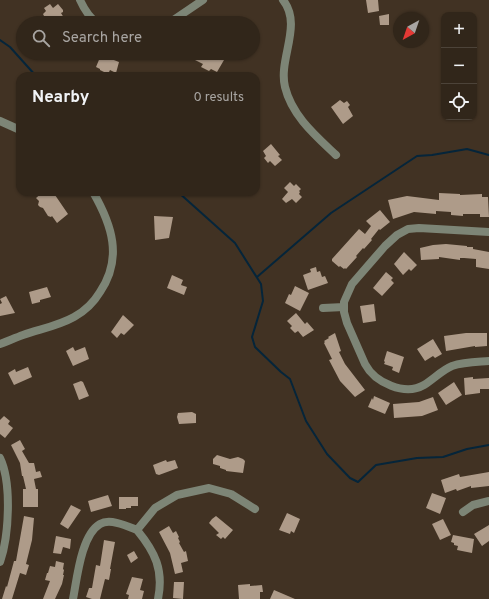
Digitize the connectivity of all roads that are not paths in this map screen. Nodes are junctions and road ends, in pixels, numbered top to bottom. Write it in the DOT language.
graph roads {
  1 [pos="80,0"];
  2 [pos="203,0"];
  3 [pos="283,0"];
  4 [pos="90,16"];
  5 [pos="179,16"];
  6 [pos="0,121"];
  7 [pos="16,128"];
  8 [pos="336,155"];
  9 [pos="95,196"];
  10 [pos="489,232"];
  11 [pos="323,308"];
  12 [pos="344,308"];
  13 [pos="0,344"];
  14 [pos="489,361"];
  15 [pos="0,458"];
  16 [pos="489,501"];
  17 [pos="255,508"];
  18 [pos="463,512"];
  19 [pos="136,530"];
  20 [pos="0,562"];
  21 [pos="73,599"];
  22 [pos="158,599"];
  1 -- 4 [label="street"];
  2 -- 5 [label="street"];
  3 -- 8 [label="street"];
  6 -- 7 [label="street"];
  9 -- 13 [label="street"];
  10 -- 12 [label="street"];
  11 -- 12 [label="street"];
  12 -- 14 [label="street"];
  15 -- 20 [label="street"];
  16 -- 18 [label="street"];
  17 -- 19 [label="street"];
  19 -- 21 [label="street"];
  19 -- 22 [label="street"];
}
